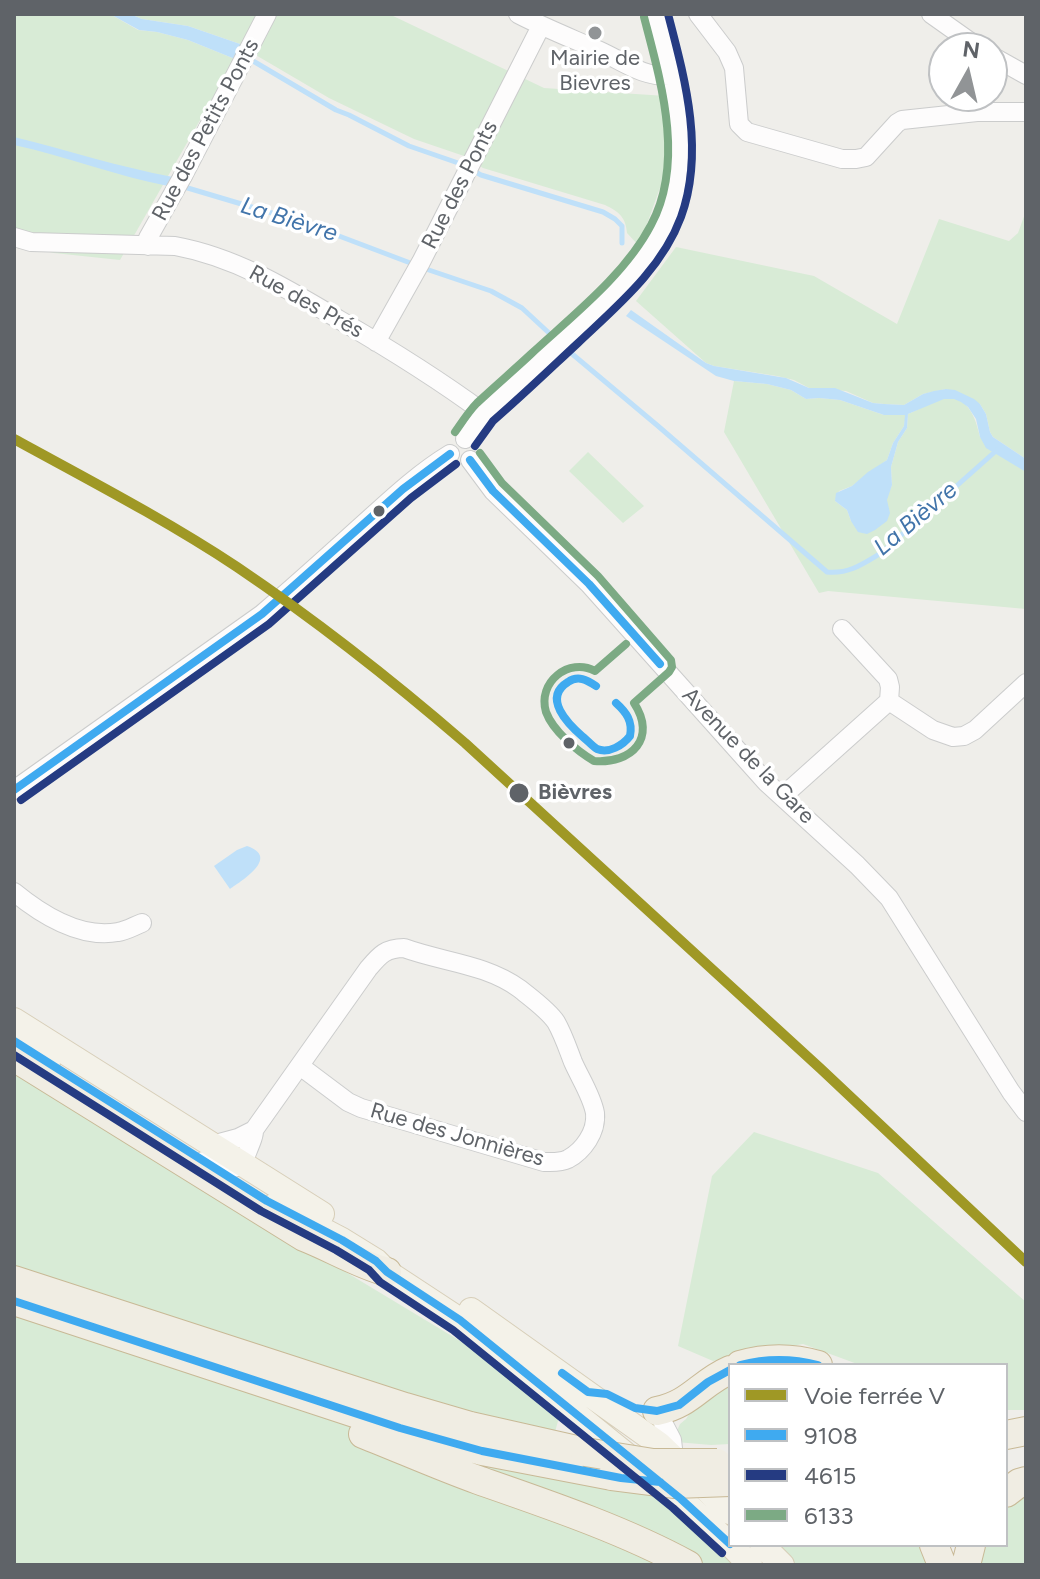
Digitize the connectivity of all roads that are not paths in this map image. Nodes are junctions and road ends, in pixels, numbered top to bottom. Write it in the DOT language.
graph roads {
  1 [pos="267,14"];
  2 [pos="518,14"];
  3 [pos="656,14"];
  4 [pos="698,14"];
  5 [pos="943,17"];
  6 [pos="541,26"];
  7 [pos="960,32"];
  8 [pos="1008,65"];
  9 [pos="1026,75"];
  10 [pos="672,76"];
  11 [pos="1026,112"];
  12 [pos="14,237"];
  13 [pos="148,246"];
  14 [pos="376,342"];
  15 [pos="484,413"];
  16 [pos="465,439"];
  17 [pos="450,454"];
  18 [pos="470,460"];
  19 [pos="842,629"];
  20 [pos="1026,683"];
  21 [pos="889,701"];
  22 [pos="14,790"];
  23 [pos="783,796"];
  24 [pos="14,892"];
  25 [pos="142,923"];
  26 [pos="14,1020"];
  27 [pos="14,1041"];
  28 [pos="14,1057"];
  29 [pos="300,1066"];
  30 [pos="1026,1112"];
  31 [pos="254,1130"];
  32 [pos="208,1153"];
  33 [pos="243,1164"];
  34 [pos="387,1272"];
  35 [pos="14,1280"];
  36 [pos="14,1301"];
  37 [pos="747,1363"];
  38 [pos="811,1363"];
  39 [pos="728,1371"];
  40 [pos="272,1385"];
  41 [pos="588,1392"];
  42 [pos="657,1411"];
  43 [pos="674,1457"];
  44 [pos="726,1469"];
  45 [pos="1026,1481"];
  46 [pos="1008,1491"];
  47 [pos="728,1510"];
  48 [pos="728,1543"];
  49 [pos="732,1547"];
  50 [pos="764,1547"];
  51 [pos="688,1565"];
  52 [pos="750,1565"];
  53 [pos="782,1565"];
  1 -- 13 [label="street, Rue des Petits Ponts"];
  2 -- 6 [label="street"];
  3 -- 10 [label="street"];
  4 -- 11 [label="street"];
  5 -- 7 [label="street"];
  6 -- 10 [label="street"];
  6 -- 14 [label="street, Rue des Ponts"];
  8 -- 9 [label="street"];
  10 -- 15 [label="street"];
  12 -- 13 [label="street, Rue des Prés"];
  13 -- 14 [label="street, Rue des Prés"];
  14 -- 15 [label="street, Rue des Prés"];
  15 -- 16 [label="street"];
  16 -- 17 [label="street"];
  16 -- 18 [label="street"];
  17 -- 18 [label="street"];
  17 -- 22 [label="street"];
  18 -- 23 [label="street, Avenue de la Gare"];
  19 -- 21 [label="street"];
  20 -- 21 [label="street"];
  21 -- 23 [label="street"];
  23 -- 30 [label="street, Avenue de la Gare"];
  24 -- 25 [label="street"];
  26 -- 32 [label="main road"];
  27 -- 32 [label="main road"];
  28 -- 34 [label="highway"];
  29 -- 29 [label="street, Rue des Jonnières"];
  29 -- 31 [label="street, Rue des Jonnières"];
  31 -- 32 [label="street"];
  31 -- 33 [label="street, Rue des Jonnières"];
  32 -- 33 [label="main road"];
  32 -- 34 [label="main road"];
  33 -- 41 [label="main road"];
  34 -- 48 [label="main road"];
  35 -- 44 [label="highway, bridge"];
  36 -- 40 [label="highway"];
  37 -- 38 [label="highway"];
  39 -- 42 [label="highway"];
  40 -- 44 [label="highway, bridge"];
  40 -- 51 [label="highway"];
  41 -- 42 [label="main road"];
  41 -- 43 [label="main road"];
  42 -- 43 [label="street"];
  43 -- 47 [label="main road"];
  45 -- 46 [label="highway"];
  49 -- 52 [label="main road"];
  50 -- 53 [label="main road"];
}
